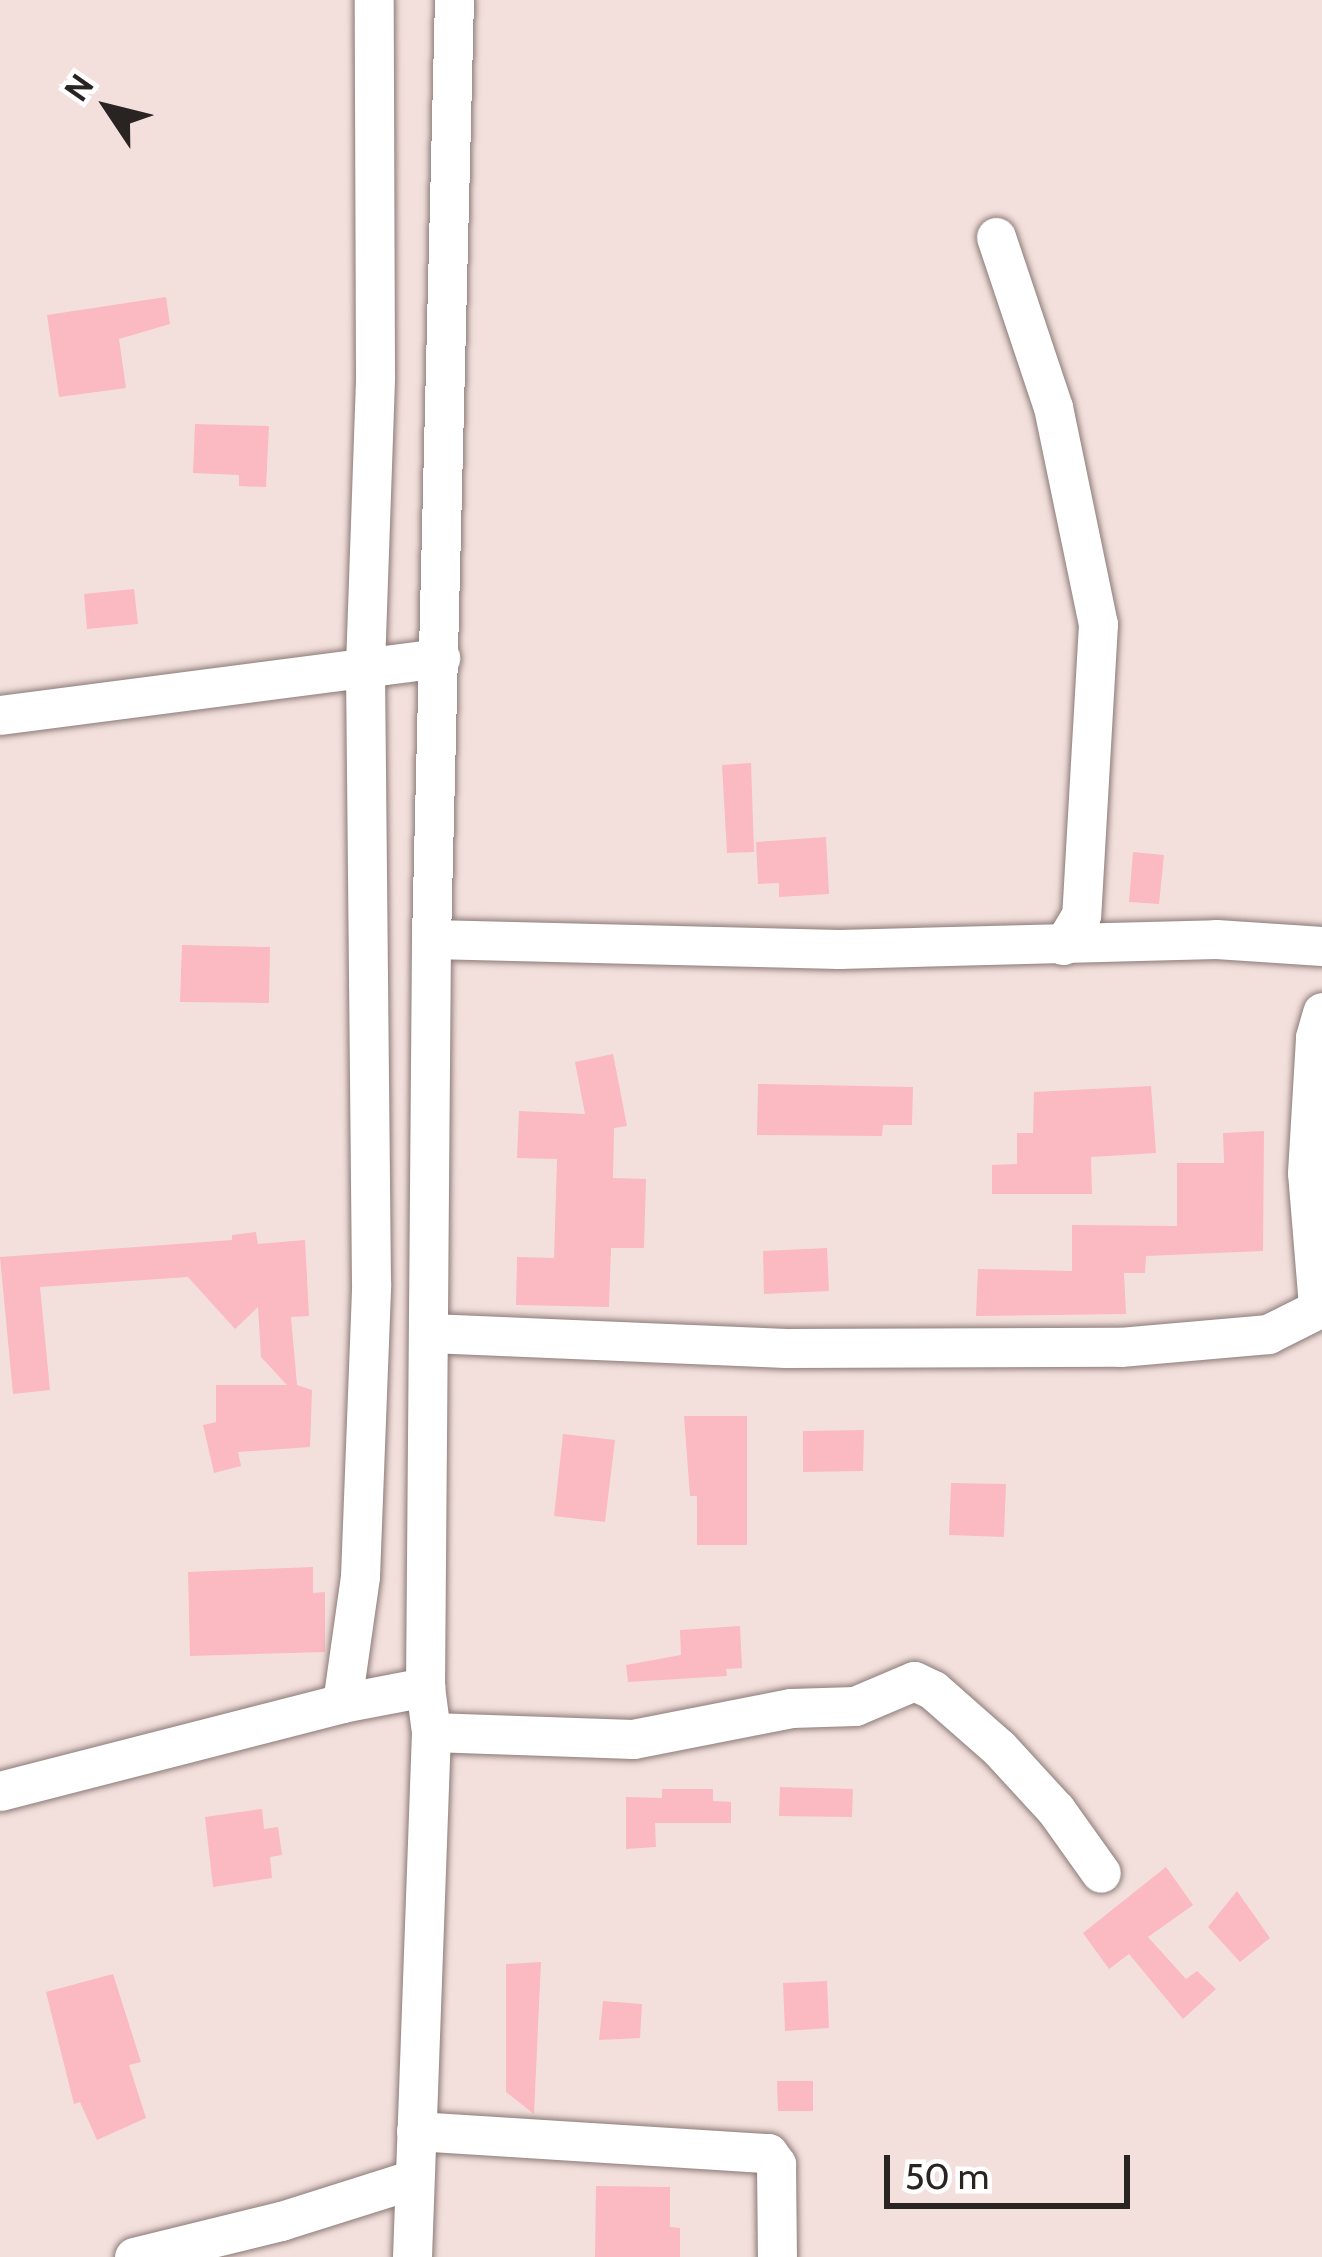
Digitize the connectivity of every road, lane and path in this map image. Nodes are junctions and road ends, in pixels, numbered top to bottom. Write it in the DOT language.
graph roads {
  1 [pos="374,0"];
  2 [pos="454,0"];
  3 [pos="996,237"];
  4 [pos="440,658"];
  5 [pos="365,666"];
  6 [pos="0,715"];
  7 [pos="431,939"];
  8 [pos="1063,946"];
  9 [pos="1322,946"];
  10 [pos="1322,1012"];
  11 [pos="1320,1307"];
  12 [pos="430,1333"];
  13 [pos="424,1687"];
  14 [pos="342,1703"];
  15 [pos="431,1732"];
  16 [pos="0,1791"];
  17 [pos="1101,1873"];
  18 [pos="416,2131"];
  19 [pos="413,2179"];
  20 [pos="134,2257"];
  21 [pos="412,2257"];
  22 [pos="777,2257"];
  1 -- 5 [label="street"];
  2 -- 4 [label="street"];
  3 -- 8 [label="street"];
  4 -- 5 [label="street"];
  4 -- 7 [label="street"];
  5 -- 6 [label="street"];
  5 -- 14 [label="street"];
  7 -- 8 [label="street"];
  7 -- 12 [label="street"];
  8 -- 9 [label="street"];
  10 -- 11 [label="street"];
  11 -- 12 [label="street"];
  12 -- 13 [label="street"];
  13 -- 14 [label="street"];
  13 -- 15 [label="street"];
  14 -- 16 [label="street"];
  15 -- 17 [label="street"];
  15 -- 18 [label="street"];
  18 -- 19 [label="street"];
  18 -- 22 [label="street"];
  19 -- 20 [label="street"];
  19 -- 21 [label="street"];
}
